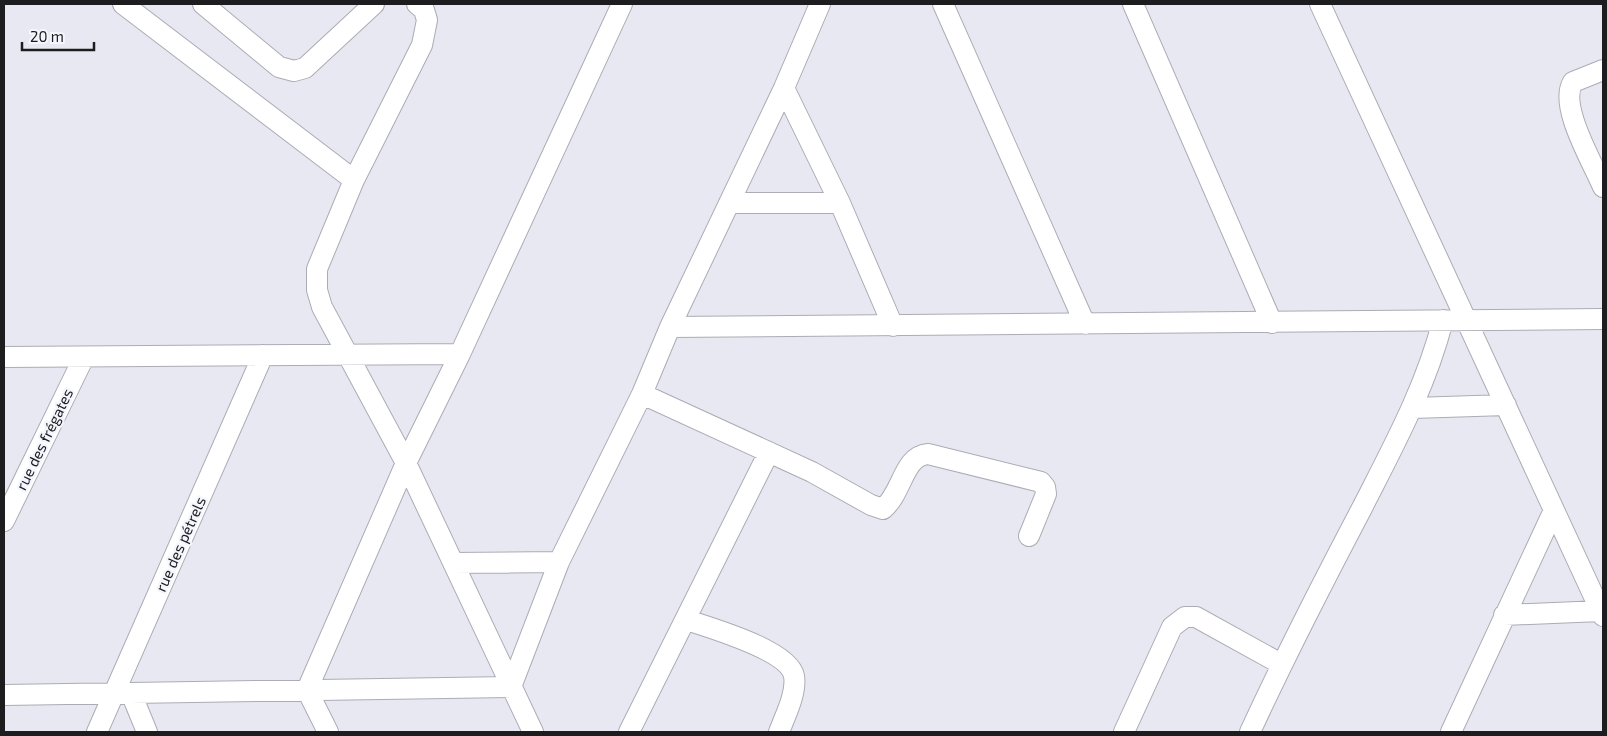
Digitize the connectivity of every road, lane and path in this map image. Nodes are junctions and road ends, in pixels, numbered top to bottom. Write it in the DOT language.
graph roads {
  1 [pos="123,4"];
  2 [pos="203,4"];
  3 [pos="374,4"];
  4 [pos="417,4"];
  5 [pos="622,4"];
  6 [pos="820,4"];
  7 [pos="943,4"];
  8 [pos="1133,4"];
  9 [pos="1320,4"];
  10 [pos="1603,70"];
  11 [pos="784,88"];
  12 [pos="354,180"];
  13 [pos="1603,187"];
  14 [pos="730,203"];
  15 [pos="840,203"];
  16 [pos="1443,320"];
  17 [pos="1464,320"];
  18 [pos="1603,320"];
  19 [pos="1272,323"];
  20 [pos="1085,324"];
  21 [pos="893,326"];
  22 [pos="670,327"];
  23 [pos="347,354"];
  24 [pos="460,354"];
  25 [pos="263,355"];
  26 [pos="4,357"];
  27 [pos="84,357"];
  28 [pos="642,394"];
  29 [pos="1506,405"];
  30 [pos="1414,408"];
  31 [pos="769,452"];
  32 [pos="406,463"];
  33 [pos="1554,510"];
  34 [pos="4,521"];
  35 [pos="1029,536"];
  36 [pos="559,562"];
  37 [pos="453,563"];
  38 [pos="1602,614"];
  39 [pos="1504,615"];
  40 [pos="687,620"];
  41 [pos="1281,664"];
  42 [pos="511,688"];
  43 [pos="307,690"];
  44 [pos="123,693"];
  45 [pos="4,695"];
  46 [pos="97,732"];
  47 [pos="147,732"];
  48 [pos="328,732"];
  49 [pos="533,732"];
  50 [pos="630,732"];
  51 [pos="779,732"];
  52 [pos="1124,732"];
  53 [pos="1250,732"];
  54 [pos="1451,732"];
  1 -- 12 [label="street"];
  2 -- 3 [label="street"];
  4 -- 12 [label="street"];
  5 -- 24 [label="street"];
  6 -- 11 [label="street"];
  7 -- 20 [label="street"];
  8 -- 19 [label="street"];
  9 -- 17 [label="street"];
  10 -- 13 [label="street"];
  11 -- 14 [label="street"];
  11 -- 15 [label="street"];
  12 -- 23 [label="street"];
  14 -- 15 [label="street"];
  14 -- 22 [label="street"];
  15 -- 21 [label="street"];
  16 -- 17 [label="street"];
  16 -- 19 [label="street"];
  16 -- 30 [label="street"];
  17 -- 18 [label="street"];
  17 -- 29 [label="street"];
  19 -- 20 [label="street"];
  20 -- 21 [label="street"];
  21 -- 22 [label="street"];
  22 -- 28 [label="street"];
  23 -- 24 [label="street"];
  23 -- 25 [label="street"];
  23 -- 32 [label="street"];
  24 -- 32 [label="street"];
  25 -- 27 [label="street"];
  25 -- 44 [label="street, rue des pétrels"];
  26 -- 27 [label="street"];
  27 -- 34 [label="street, rue des frégates"];
  28 -- 31 [label="street"];
  28 -- 36 [label="street"];
  29 -- 30 [label="street"];
  29 -- 33 [label="street"];
  30 -- 41 [label="street"];
  31 -- 35 [label="street"];
  31 -- 40 [label="street"];
  32 -- 37 [label="street"];
  32 -- 43 [label="street"];
  33 -- 38 [label="street"];
  33 -- 39 [label="street"];
  36 -- 37 [label="street"];
  36 -- 42 [label="street"];
  37 -- 42 [label="street"];
  38 -- 39 [label="street"];
  39 -- 54 [label="street"];
  40 -- 50 [label="street"];
  40 -- 51 [label="street"];
  41 -- 52 [label="street"];
  41 -- 53 [label="street"];
  42 -- 43 [label="street"];
  42 -- 49 [label="street"];
  43 -- 44 [label="street"];
  43 -- 48 [label="street"];
  44 -- 45 [label="street"];
  44 -- 46 [label="street, rue des pétrels"];
  44 -- 47 [label="street"];
}
